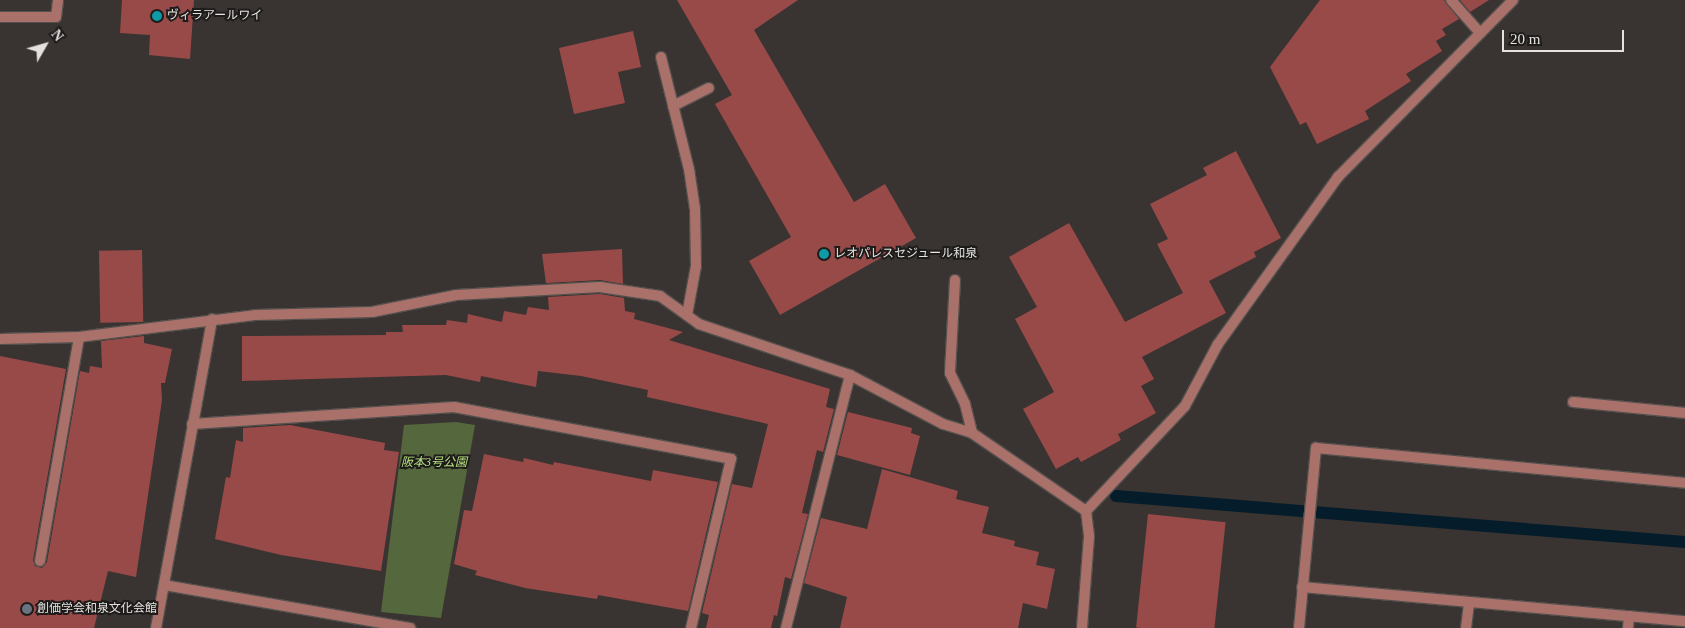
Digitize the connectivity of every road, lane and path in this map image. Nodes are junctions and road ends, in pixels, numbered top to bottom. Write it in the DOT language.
graph roads {
  1 [pos="58,0"];
  2 [pos="1452,0"];
  3 [pos="1513,0"];
  4 [pos="0,17"];
  5 [pos="1480,33"];
  6 [pos="660,57"];
  7 [pos="709,88"];
  8 [pos="672,106"];
  9 [pos="955,280"];
  10 [pos="687,315"];
  11 [pos="212,319"];
  12 [pos="79,337"];
  13 [pos="0,339"];
  14 [pos="850,376"];
  15 [pos="1573,402"];
  16 [pos="1685,412"];
  17 [pos="192,424"];
  18 [pos="972,433"];
  19 [pos="1685,483"];
  20 [pos="1086,511"];
  21 [pos="40,561"];
  22 [pos="164,585"];
  23 [pos="1302,587"];
  24 [pos="1469,603"];
  25 [pos="1629,616"];
  26 [pos="1685,622"];
  27 [pos="156,628"];
  28 [pos="410,628"];
  29 [pos="691,628"];
  30 [pos="786,628"];
  31 [pos="1082,628"];
  32 [pos="1299,628"];
  33 [pos="1466,628"];
  34 [pos="1628,628"];
  1 -- 4 [label="street"];
  2 -- 5 [label="street"];
  3 -- 5 [label="street"];
  5 -- 20 [label="street"];
  6 -- 8 [label="street"];
  7 -- 8 [label="street"];
  8 -- 10 [label="street"];
  9 -- 18 [label="street"];
  10 -- 11 [label="street"];
  10 -- 14 [label="street"];
  11 -- 12 [label="street"];
  11 -- 17 [label="street"];
  12 -- 13 [label="street"];
  12 -- 21 [label="street"];
  14 -- 18 [label="street"];
  14 -- 30 [label="street"];
  15 -- 16 [label="street"];
  17 -- 22 [label="street"];
  17 -- 29 [label="street"];
  18 -- 20 [label="street"];
  19 -- 23 [label="street"];
  20 -- 31 [label="street"];
  22 -- 27 [label="street"];
  22 -- 28 [label="street"];
  23 -- 24 [label="street"];
  23 -- 32 [label="street"];
  24 -- 25 [label="street"];
  24 -- 33 [label="street"];
  25 -- 26 [label="street"];
  25 -- 34 [label="street"];
}
